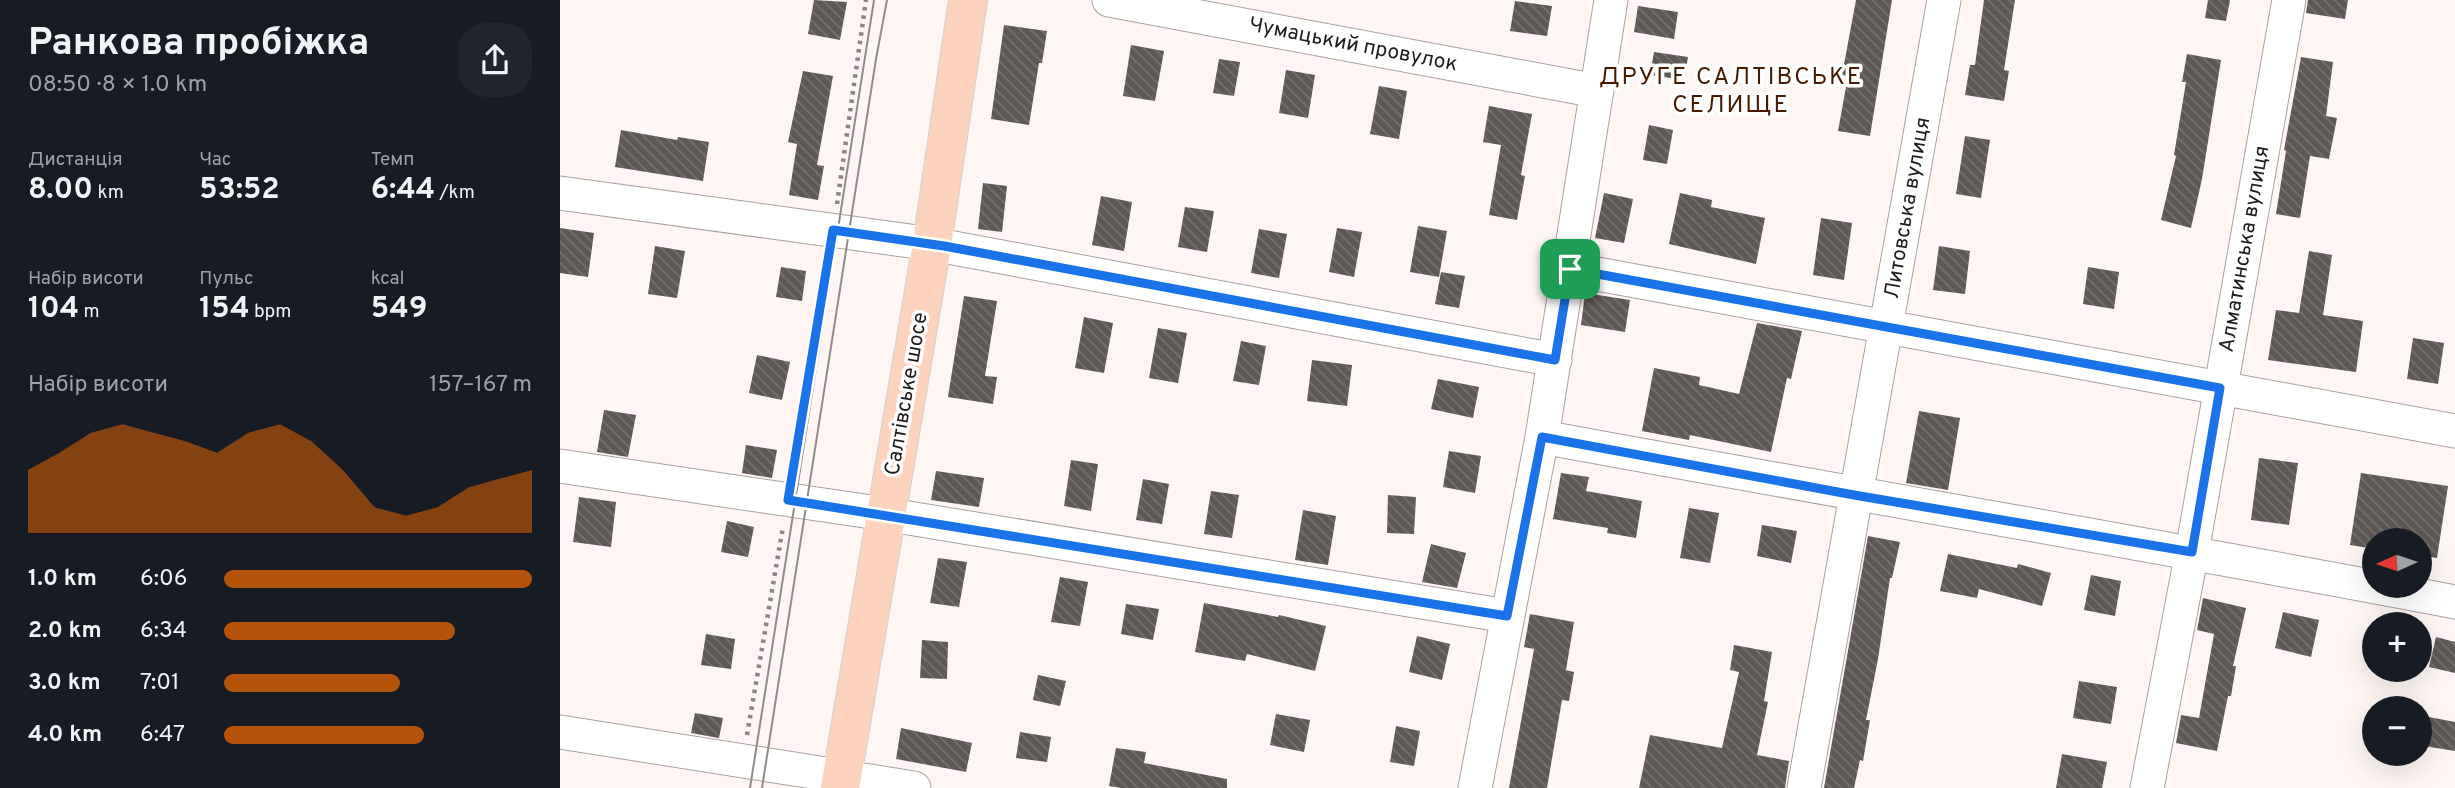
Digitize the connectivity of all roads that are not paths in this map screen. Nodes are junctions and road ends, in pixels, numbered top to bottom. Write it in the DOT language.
graph roads {
  1 [pos="968,0"];
  2 [pos="1109,0"];
  3 [pos="1611,0"];
  4 [pos="1944,0"];
  5 [pos="2290,0"];
  6 [pos="1597,91"];
  7 [pos="560,192"];
  8 [pos="932,244"];
  9 [pos="1570,269"];
  10 [pos="1887,326"];
  11 [pos="1555,360"];
  12 [pos="2220,388"];
  13 [pos="2455,431"];
  14 [pos="1542,437"];
  15 [pos="560,466"];
  16 [pos="1854,495"];
  17 [pos="887,515"];
  18 [pos="2192,552"];
  19 [pos="2455,602"];
  20 [pos="1507,616"];
  21 [pos="560,732"];
  22 [pos="841,782"];
  23 [pos="914,788"];
  24 [pos="1475,788"];
  25 [pos="1804,788"];
  26 [pos="2147,788"];
  1 -- 8 [label="main road, Салтівське шосе"];
  2 -- 6 [label="street, Чумацький провулок"];
  3 -- 6 [label="street"];
  4 -- 10 [label="street, Литовська вулиця"];
  5 -- 12 [label="street, Алматинська вулиця"];
  6 -- 9 [label="street"];
  7 -- 8 [label="street"];
  8 -- 11 [label="street"];
  8 -- 17 [label="main road, Салтівське шосе"];
  9 -- 10 [label="street"];
  9 -- 11 [label="street"];
  10 -- 12 [label="street"];
  10 -- 16 [label="street, Литовська вулиця"];
  11 -- 14 [label="street"];
  12 -- 13 [label="street"];
  12 -- 18 [label="street, Алматинська вулиця"];
  14 -- 16 [label="street"];
  14 -- 20 [label="street"];
  15 -- 17 [label="street"];
  16 -- 18 [label="street"];
  16 -- 25 [label="street, Литовська вулиця"];
  17 -- 20 [label="street"];
  17 -- 22 [label="main road, Салтівське шосе"];
  18 -- 19 [label="street"];
  18 -- 26 [label="street, Алматинська вулиця"];
  20 -- 24 [label="street"];
  21 -- 22 [label="street"];
  22 -- 23 [label="street"];
}
